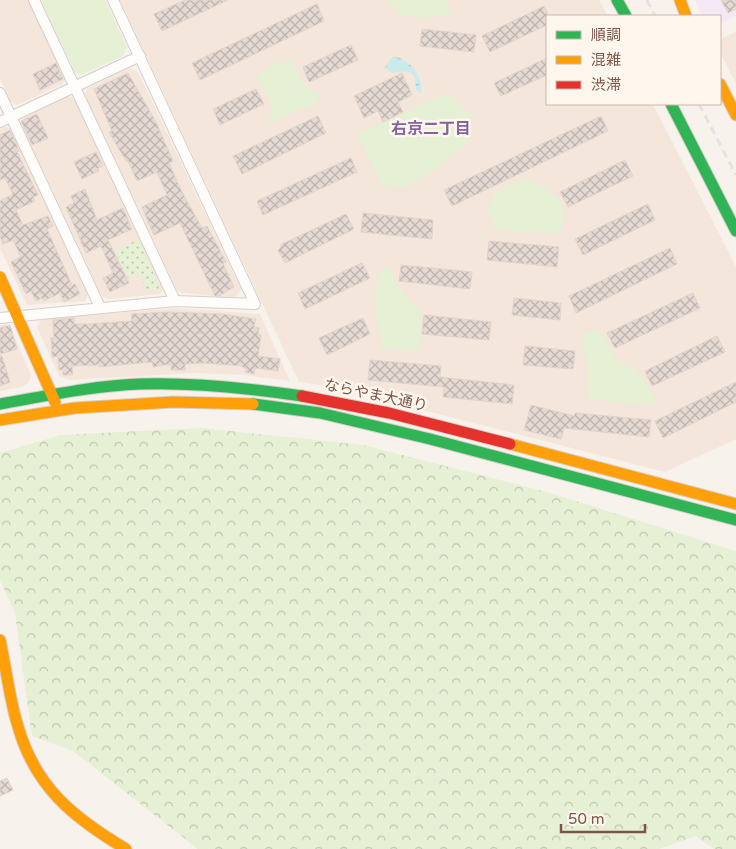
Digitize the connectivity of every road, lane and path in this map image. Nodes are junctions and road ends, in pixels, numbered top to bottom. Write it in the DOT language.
graph roads {
  1 [pos="34,0"];
  2 [pos="114,0"];
  3 [pos="617,0"];
  4 [pos="680,0"];
  5 [pos="625,15"];
  6 [pos="686,15"];
  7 [pos="140,56"];
  8 [pos="75,86"];
  9 [pos="721,86"];
  10 [pos="0,93"];
  11 [pos="672,105"];
  12 [pos="736,115"];
  13 [pos="11,117"];
  14 [pos="0,122"];
  15 [pos="736,231"];
  16 [pos="0,277"];
  17 [pos="175,301"];
  18 [pos="100,306"];
  19 [pos="17,315"];
  20 [pos="0,318"];
  21 [pos="54,394"];
  22 [pos="0,404"];
  23 [pos="56,410"];
  24 [pos="0,420"];
  25 [pos="736,504"];
  26 [pos="736,520"];
  27 [pos="0,640"];
  28 [pos="126,849"];
  1 -- 8 [label="street"];
  2 -- 7 [label="street"];
  3 -- 5 [label="street"];
  4 -- 6 [label="street"];
  7 -- 8 [label="street"];
  7 -- 17 [label="street"];
  8 -- 13 [label="street"];
  8 -- 17 [label="street"];
  9 -- 12 [label="street"];
  10 -- 13 [label="street"];
  11 -- 15 [label="street"];
  13 -- 14 [label="street"];
  13 -- 18 [label="street"];
  16 -- 19 [label="street"];
  17 -- 18 [label="street"];
  18 -- 19 [label="street"];
  19 -- 20 [label="street"];
  19 -- 21 [label="street"];
  21 -- 22 [label="street, ならやま大通り"];
  21 -- 23 [label="street"];
  21 -- 25 [label="street, ならやま大通り"];
  23 -- 24 [label="street, ならやま大通り"];
  23 -- 26 [label="street, ならやま大通り"];
  27 -- 28 [label="street"];
}
